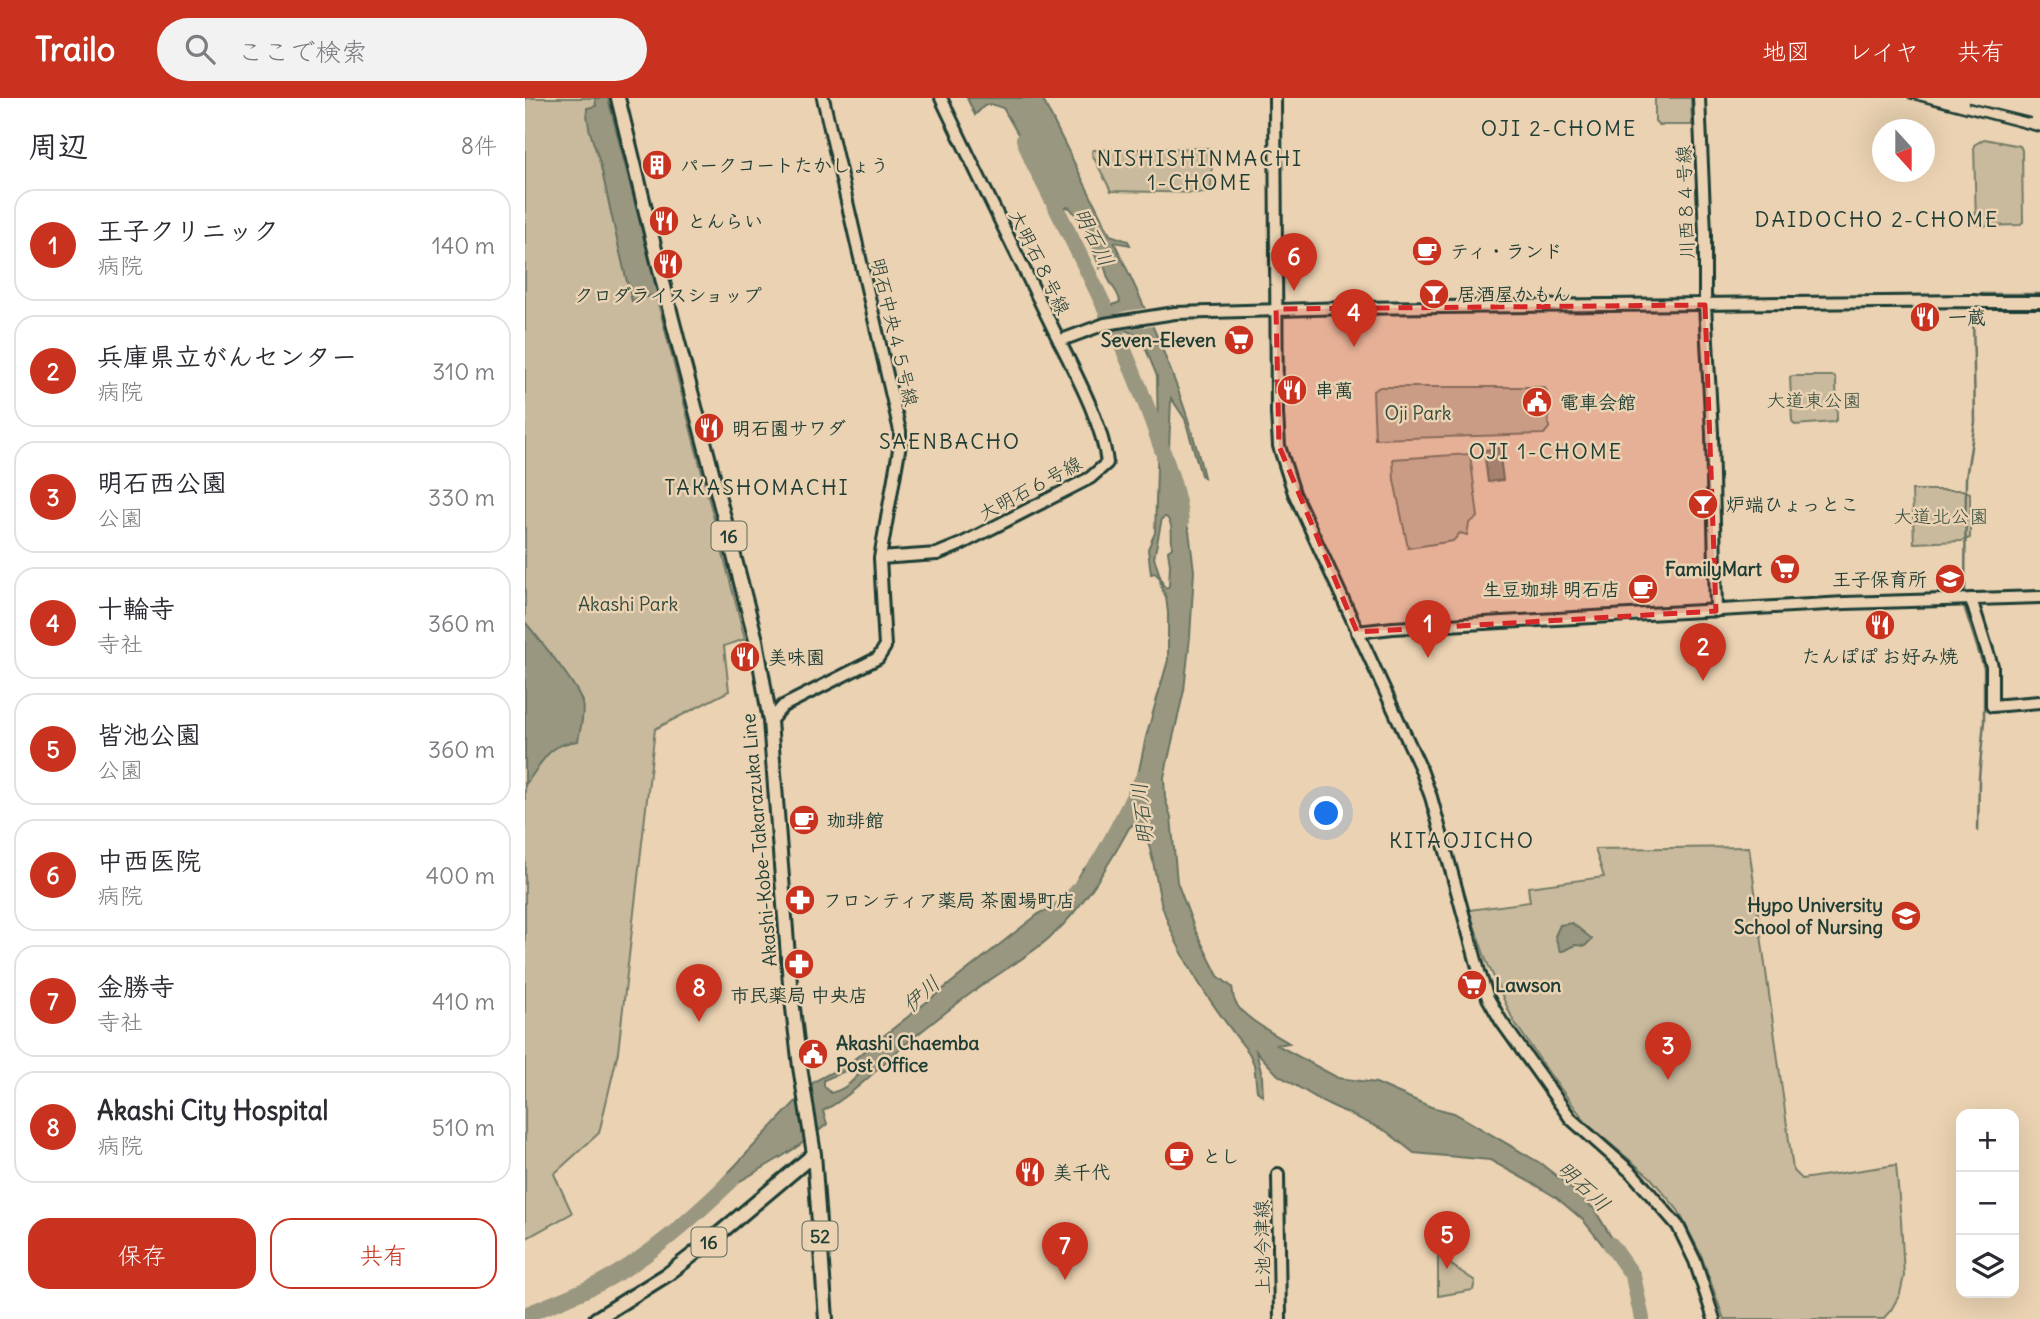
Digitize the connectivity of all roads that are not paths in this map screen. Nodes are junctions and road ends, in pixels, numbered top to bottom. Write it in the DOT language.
graph roads {
  1 [pos="618,98"];
  2 [pos="824,98"];
  3 [pos="941,98"];
  4 [pos="1275,98"];
  5 [pos="1699,98"];
  6 [pos="2040,302"];
  7 [pos="1705,304"];
  8 [pos="1276,309"];
  9 [pos="1063,339"];
  10 [pos="880,558"];
  11 [pos="2040,597"];
  12 [pos="1971,599"];
  13 [pos="1716,611"];
  14 [pos="1357,632"];
  15 [pos="2040,702"];
  16 [pos="770,721"];
  17 [pos="813,1152"];
  18 [pos="1278,1174"];
  19 [pos="596,1319"];
  20 [pos="826,1319"];
  21 [pos="1280,1319"];
  22 [pos="1714,1319"];
  1 -- 16 [label="main road, Akashi-Kobe-Takarazuka Line / 16"];
  2 -- 10 [label="street, 明石中央４５号線"];
  3 -- 9 [label="street, 大明石８号線"];
  4 -- 8 [label="street"];
  5 -- 7 [label="street, 川西８４号線"];
  6 -- 7 [label="street, 大明石８号線"];
  7 -- 8 [label="street, 大明石８号線"];
  7 -- 13 [label="street, 川西８４号線"];
  8 -- 9 [label="street, 大明石８号線"];
  8 -- 14 [label="street"];
  9 -- 10 [label="street, 大明石６号線"];
  10 -- 16 [label="street, 明石中央４５号線"];
  11 -- 12 [label="street"];
  12 -- 13 [label="street"];
  12 -- 15 [label="street"];
  13 -- 14 [label="street"];
  14 -- 22 [label="street"];
  16 -- 17 [label="main road, Akashi-Kobe-Takarazuka Line / 16"];
  17 -- 19 [label="main road, 16"];
  17 -- 20 [label="main road, 52"];
  18 -- 21 [label="street, 上池今津線"];
}
